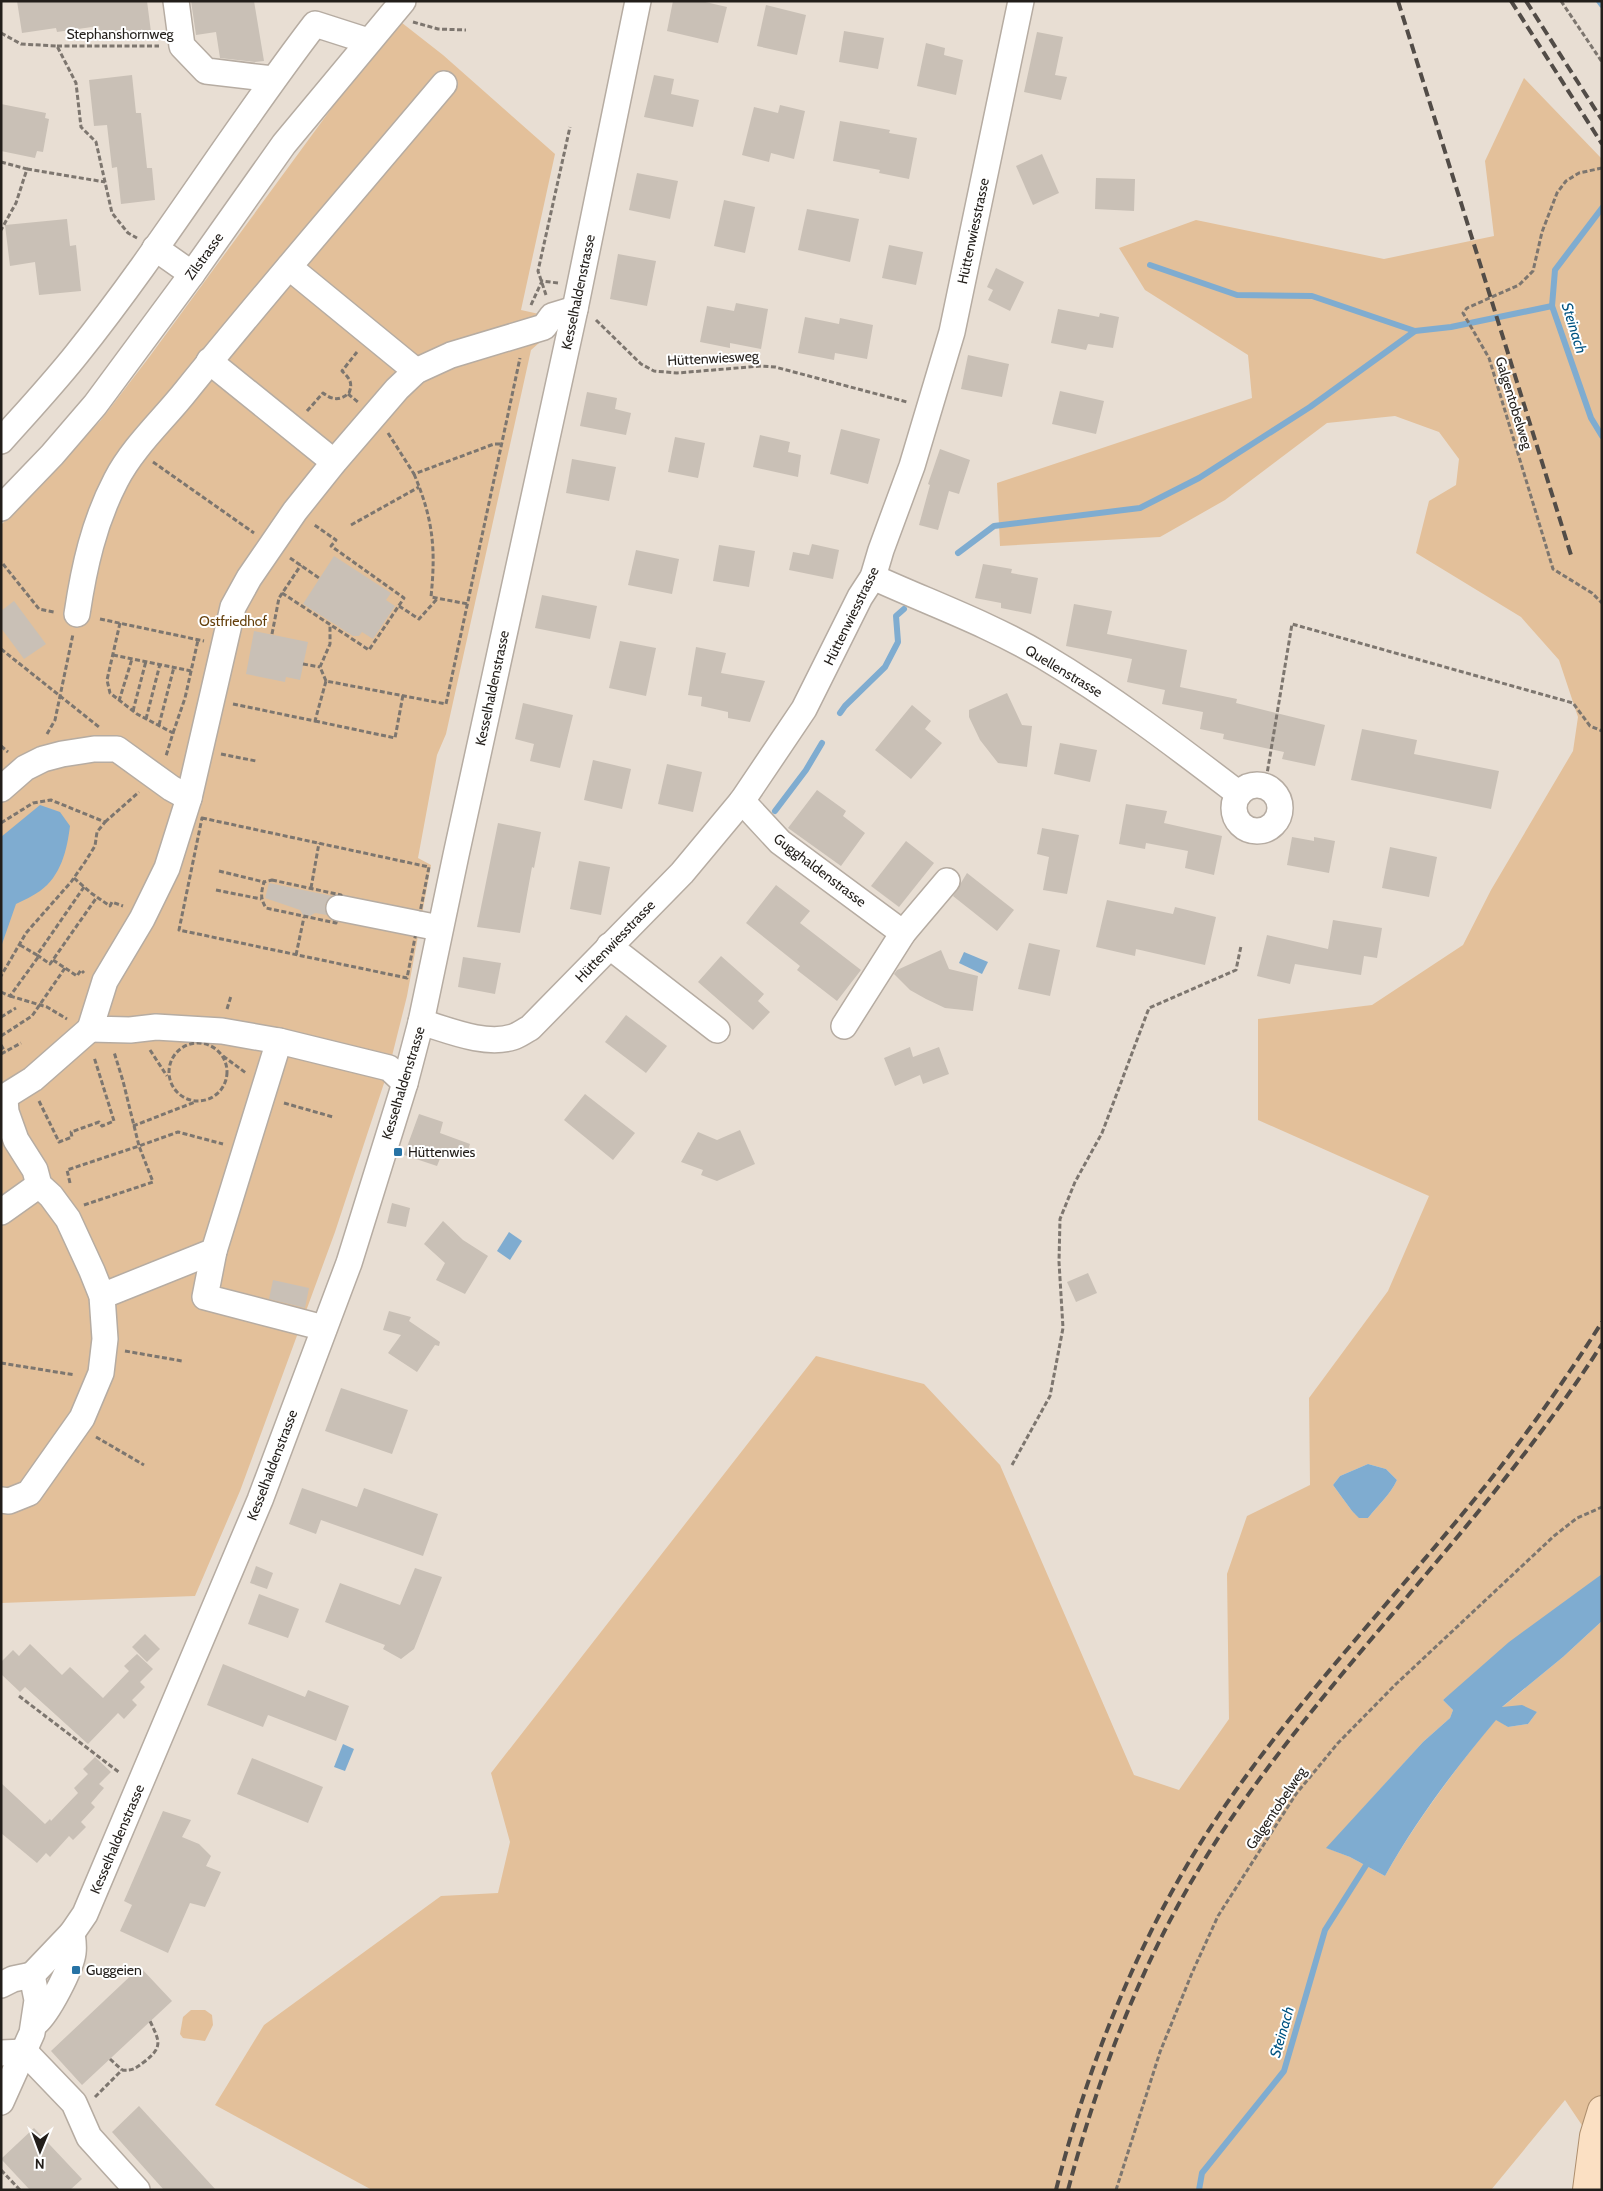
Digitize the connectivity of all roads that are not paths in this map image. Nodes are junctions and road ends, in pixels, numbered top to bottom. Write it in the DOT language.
graph roads {
  1 [pos="176,1"];
  2 [pos="638,1"];
  3 [pos="1021,1"];
  4 [pos="406,10"];
  5 [pos="368,41"];
  6 [pos="273,78"];
  7 [pos="444,84"];
  8 [pos="155,248"];
  9 [pos="289,267"];
  10 [pos="192,274"];
  11 [pos="573,314"];
  12 [pos="209,361"];
  13 [pos="416,371"];
  14 [pos="1,441"];
  15 [pos="334,462"];
  16 [pos="3,502"];
  17 [pos="873,577"];
  18 [pos="77,614"];
  19 [pos="1,789"];
  20 [pos="1239,794"];
  21 [pos="189,798"];
  22 [pos="742,802"];
  23 [pos="947,881"];
  24 [pos="339,908"];
  25 [pos="421,925"];
  26 [pos="903,933"];
  27 [pos="609,946"];
  28 [pos="422,1022"];
  29 [pos="844,1026"];
  30 [pos="90,1029"];
  31 [pos="717,1030"];
  32 [pos="279,1041"];
  33 [pos="405,1083"];
  34 [pos="3,1099"];
  35 [pos="39,1185"];
  36 [pos="1,1212"];
  37 [pos="214,1251"];
  38 [pos="102,1296"];
  39 [pos="324,1328"];
  40 [pos="1,1500"];
  41 [pos="72,1933"];
  42 [pos="32,1974"];
  43 [pos="1,1985"];
  44 [pos="34,2024"];
  45 [pos="13,2052"];
  46 [pos="1,2102"];
  47 [pos="1602,2110"];
  48 [pos="137,2190"];
  49 [pos="1587,2190"];
  1 -- 6 [label="street"];
  2 -- 11 [label="street, Kesselhaldenstrasse"];
  3 -- 17 [label="street, Hüttenwiesstrasse"];
  4 -- 5 [label="street, Zilstrasse"];
  5 -- 6 [label="street"];
  5 -- 10 [label="street, Zilstrasse"];
  6 -- 8 [label="street"];
  7 -- 9 [label="street"];
  8 -- 10 [label="street"];
  8 -- 14 [label="street"];
  9 -- 12 [label="street"];
  9 -- 13 [label="street"];
  10 -- 16 [label="street, Zilstrasse"];
  11 -- 13 [label="street"];
  11 -- 28 [label="street, Kesselhaldenstrasse"];
  12 -- 15 [label="street"];
  12 -- 18 [label="street"];
  13 -- 15 [label="street"];
  15 -- 21 [label="street"];
  17 -- 20 [label="street, Quellenstrasse"];
  17 -- 22 [label="street, Hüttenwiesstrasse"];
  19 -- 21 [label="street"];
  20 -- 20 [label="street"];
  21 -- 30 [label="street"];
  22 -- 26 [label="street, Gugghaldenstrasse"];
  22 -- 27 [label="street, Hüttenwiesstrasse"];
  23 -- 26 [label="street"];
  24 -- 25 [label="street"];
  26 -- 29 [label="street"];
  27 -- 28 [label="street, Hüttenwiesstrasse"];
  27 -- 31 [label="street"];
  28 -- 33 [label="street, Kesselhaldenstrasse"];
  30 -- 32 [label="street"];
  30 -- 34 [label="street"];
  32 -- 33 [label="street"];
  32 -- 37 [label="street"];
  33 -- 39 [label="street, Kesselhaldenstrasse"];
  34 -- 35 [label="street"];
  35 -- 36 [label="street"];
  35 -- 38 [label="street"];
  37 -- 38 [label="street"];
  37 -- 39 [label="street"];
  38 -- 40 [label="street"];
  39 -- 41 [label="street, Kesselhaldenstrasse"];
  41 -- 42 [label="street, Kesselhaldenstrasse"];
  41 -- 44 [label="street"];
  42 -- 43 [label="street"];
  42 -- 44 [label="street"];
  44 -- 45 [label="street"];
  45 -- 46 [label="street"];
  45 -- 48 [label="street"];
  47 -- 49 [label="main road"];
}
